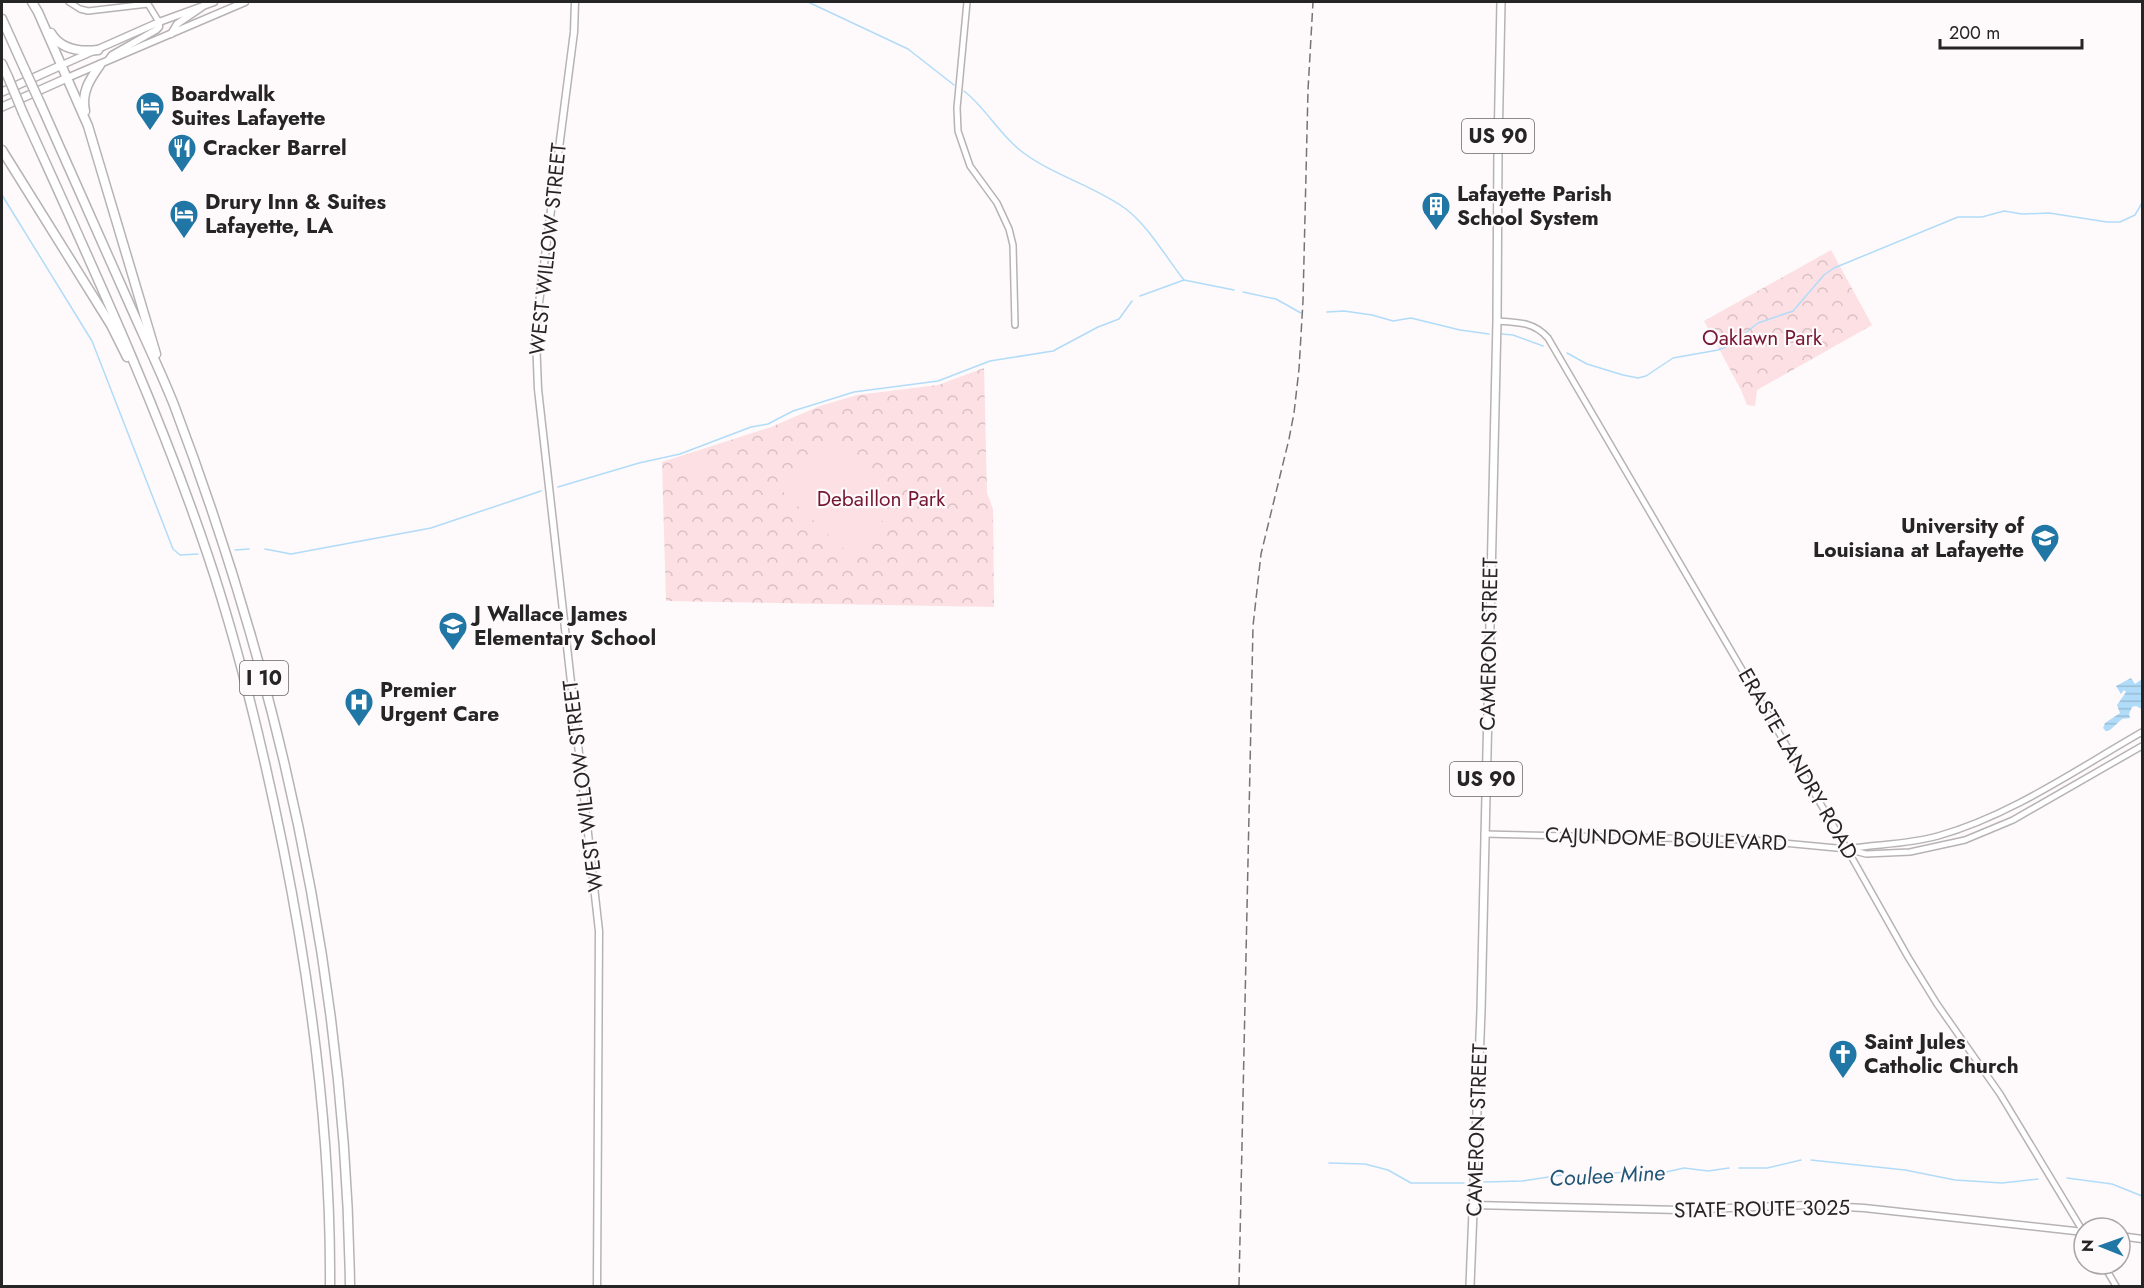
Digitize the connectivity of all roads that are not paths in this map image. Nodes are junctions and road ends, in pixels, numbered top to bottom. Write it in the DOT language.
graph roads {
  1 [pos="32,2"];
  2 [pos="69,2"];
  3 [pos="214,2"];
  4 [pos="230,2"];
  5 [pos="245,2"];
  6 [pos="575,2"];
  7 [pos="967,2"];
  8 [pos="1501,2"];
  9 [pos="205,5"];
  10 [pos="38,12"];
  11 [pos="218,13"];
  12 [pos="2,19"];
  13 [pos="159,22"];
  14 [pos="171,33"];
  15 [pos="94,52"];
  16 [pos="104,63"];
  17 [pos="2,64"];
  18 [pos="62,65"];
  19 [pos="87,70"];
  20 [pos="68,78"];
  21 [pos="2,92"];
  22 [pos="2,107"];
  23 [pos="88,126"];
  24 [pos="2,150"];
  25 [pos="1497,321"];
  26 [pos="1015,325"];
  27 [pos="172,401"];
  28 [pos="157,418"];
  29 [pos="2142,732"];
  30 [pos="2142,746"];
  31 [pos="1484,834"];
  32 [pos="1847,849"];
  33 [pos="1474,1205"];
  34 [pos="2074,1216"];
  35 [pos="2072,1232"];
  36 [pos="330,1287"];
  37 [pos="350,1287"];
  38 [pos="597,1287"];
  39 [pos="1470,1287"];
  1 -- 10 [label="highway"];
  2 -- 13 [label="street"];
  3 -- 9 [label="main road"];
  4 -- 11 [label="main road"];
  5 -- 11 [label="main road"];
  6 -- 38 [label="main road, WEST WILLOW STREET"];
  7 -- 26 [label="street"];
  8 -- 25 [label="main road, CAMERON STREET / US 90"];
  9 -- 13 [label="main road"];
  9 -- 14 [label="main road"];
  10 -- 15 [label="highway"];
  10 -- 18 [label="highway"];
  11 -- 14 [label="main road"];
  12 -- 27 [label="highway, I 10, bridge"];
  13 -- 15 [label="main road"];
  13 -- 16 [label="main road"];
  14 -- 16 [label="main road"];
  15 -- 18 [label="main road"];
  15 -- 19 [label="main road"];
  16 -- 19 [label="main road"];
  16 -- 23 [label="highway"];
  17 -- 28 [label="highway, I 10, bridge"];
  18 -- 20 [label="highway"];
  18 -- 21 [label="main road"];
  19 -- 20 [label="main road"];
  20 -- 22 [label="main road"];
  20 -- 23 [label="highway"];
  23 -- 27 [label="highway"];
  24 -- 28 [label="highway"];
  25 -- 31 [label="main road, CAMERON STREET / US 90"];
  25 -- 32 [label="street, ERASTE LANDRY ROAD"];
  27 -- 37 [label="highway, I 10"];
  28 -- 36 [label="highway, I 10"];
  29 -- 32 [label="street, CAJUNDOME BOULEVARD"];
  30 -- 32 [label="street, CAJUNDOME BOULEVARD"];
  31 -- 32 [label="street, CAJUNDOME BOULEVARD"];
  31 -- 33 [label="main road, CAMERON STREET / US 90"];
  32 -- 34 [label="street, ERASTE LANDRY ROAD"];
  33 -- 35 [label="main road, STATE ROUTE 3025"];
  33 -- 39 [label="main road, CAMERON STREET / US 90"];
}
